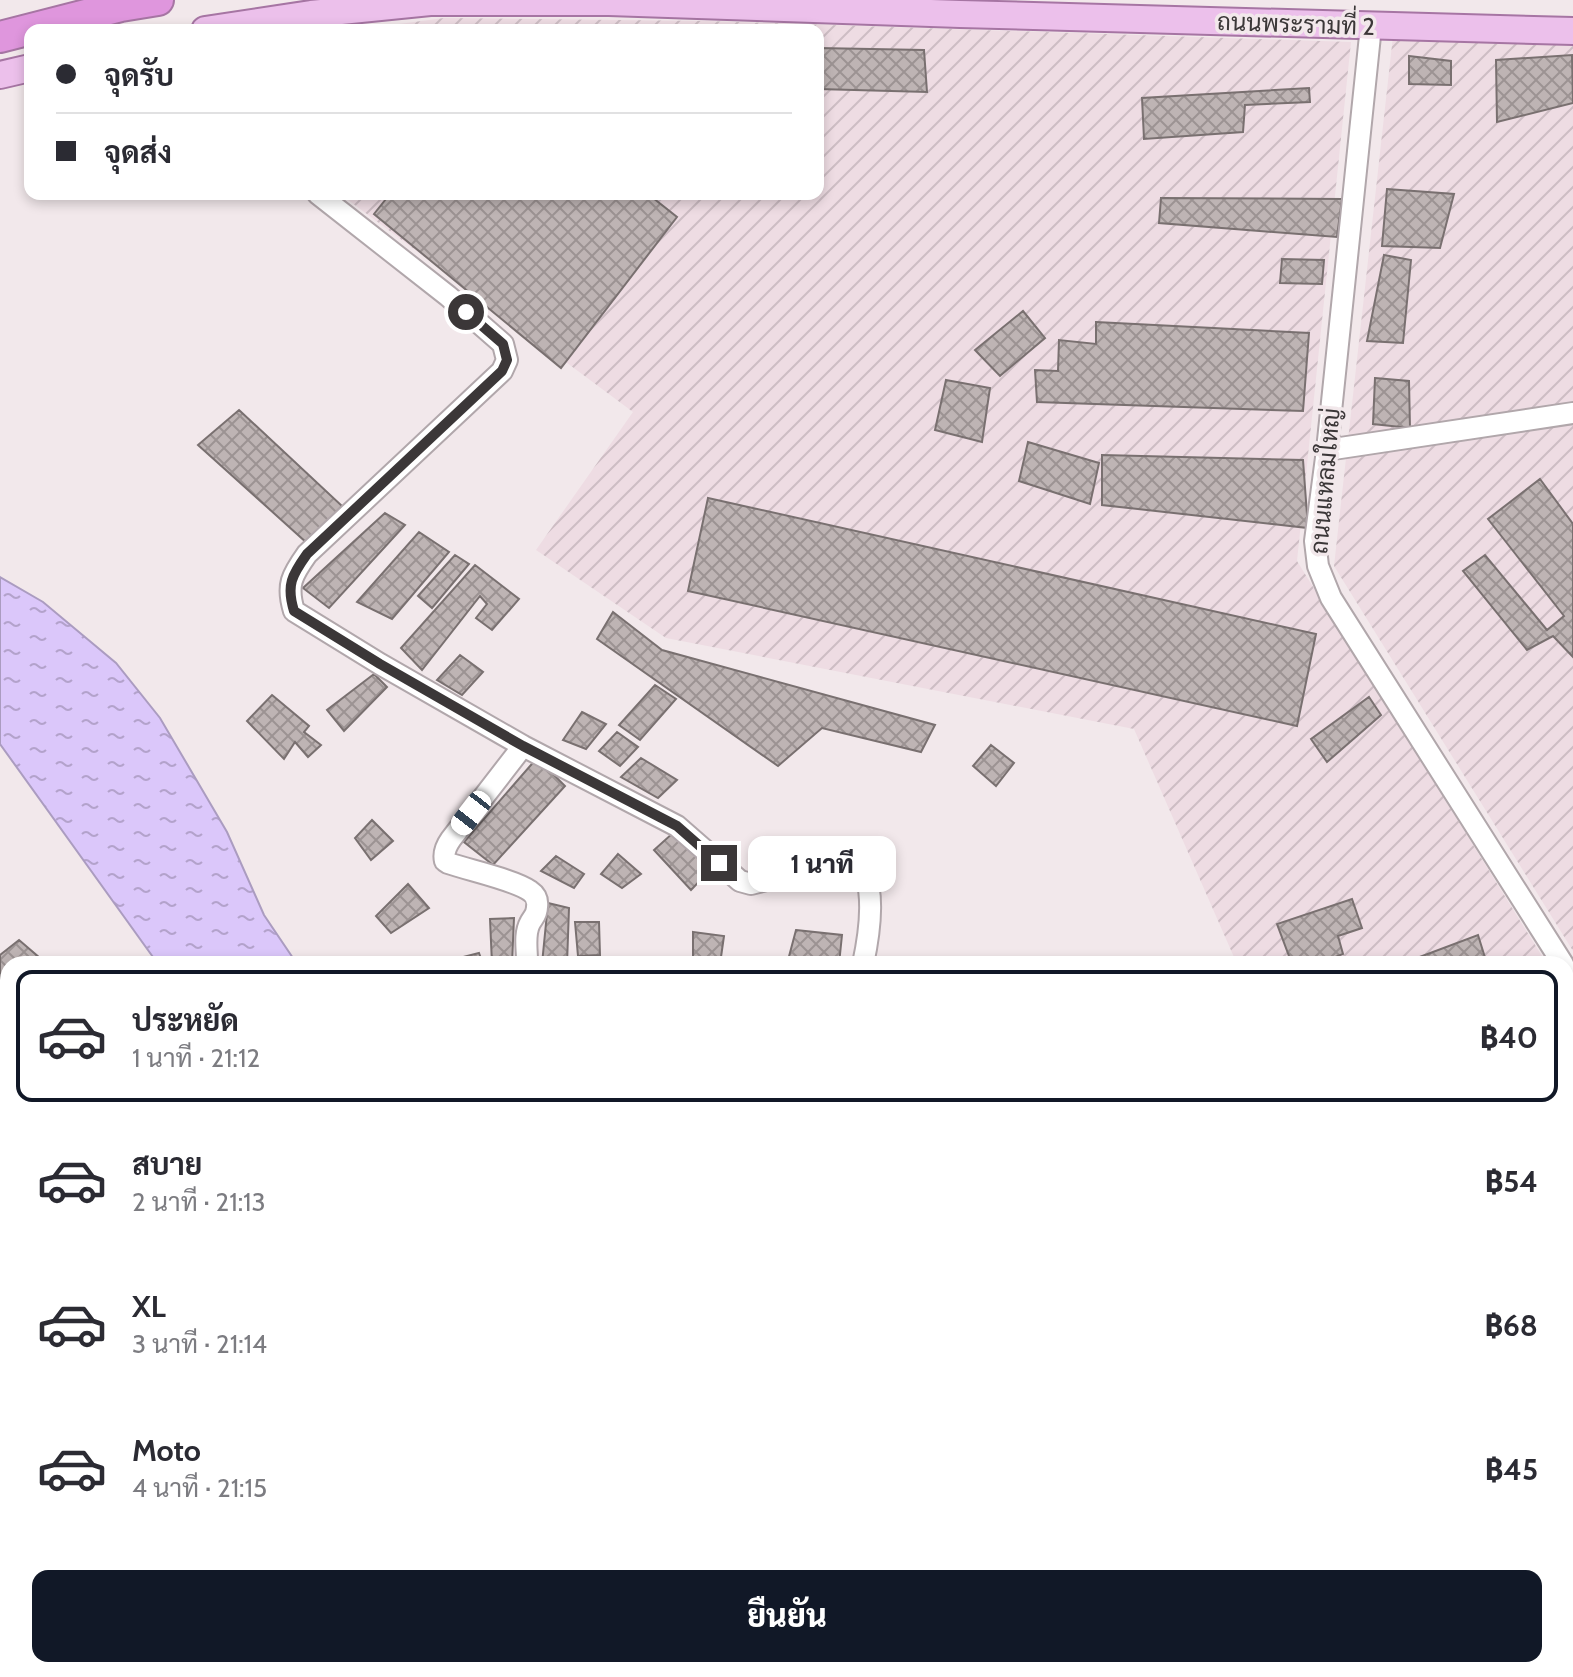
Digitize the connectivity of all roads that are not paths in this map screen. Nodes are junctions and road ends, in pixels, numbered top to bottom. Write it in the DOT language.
graph roads {
  1 [pos="158,0"];
  2 [pos="51,24"];
  3 [pos="245,24"];
  4 [pos="1371,26"];
  5 [pos="24,31"];
  6 [pos="1573,31"];
  7 [pos="0,37"];
  8 [pos="24,69"];
  9 [pos="0,75"];
  10 [pos="326,200"];
  11 [pos="1573,413"];
  12 [pos="1327,450"];
  13 [pos="523,746"];
  14 [pos="527,956"];
  15 [pos="865,956"];
  16 [pos="1558,956"];
  1 -- 2 [label="highway"];
  3 -- 4 [label="main road, ถนนพระรามที่ 2"];
  4 -- 6 [label="main road, ถนนพระรามที่ 2"];
  4 -- 12 [label="street, ถนนแหลมใหญ่"];
  5 -- 7 [label="highway"];
  8 -- 9 [label="main road"];
  10 -- 13 [label="street"];
  11 -- 12 [label="street"];
  12 -- 16 [label="street, ถนนแหลมใหญ่"];
  13 -- 14 [label="street"];
  13 -- 15 [label="street"];
}
